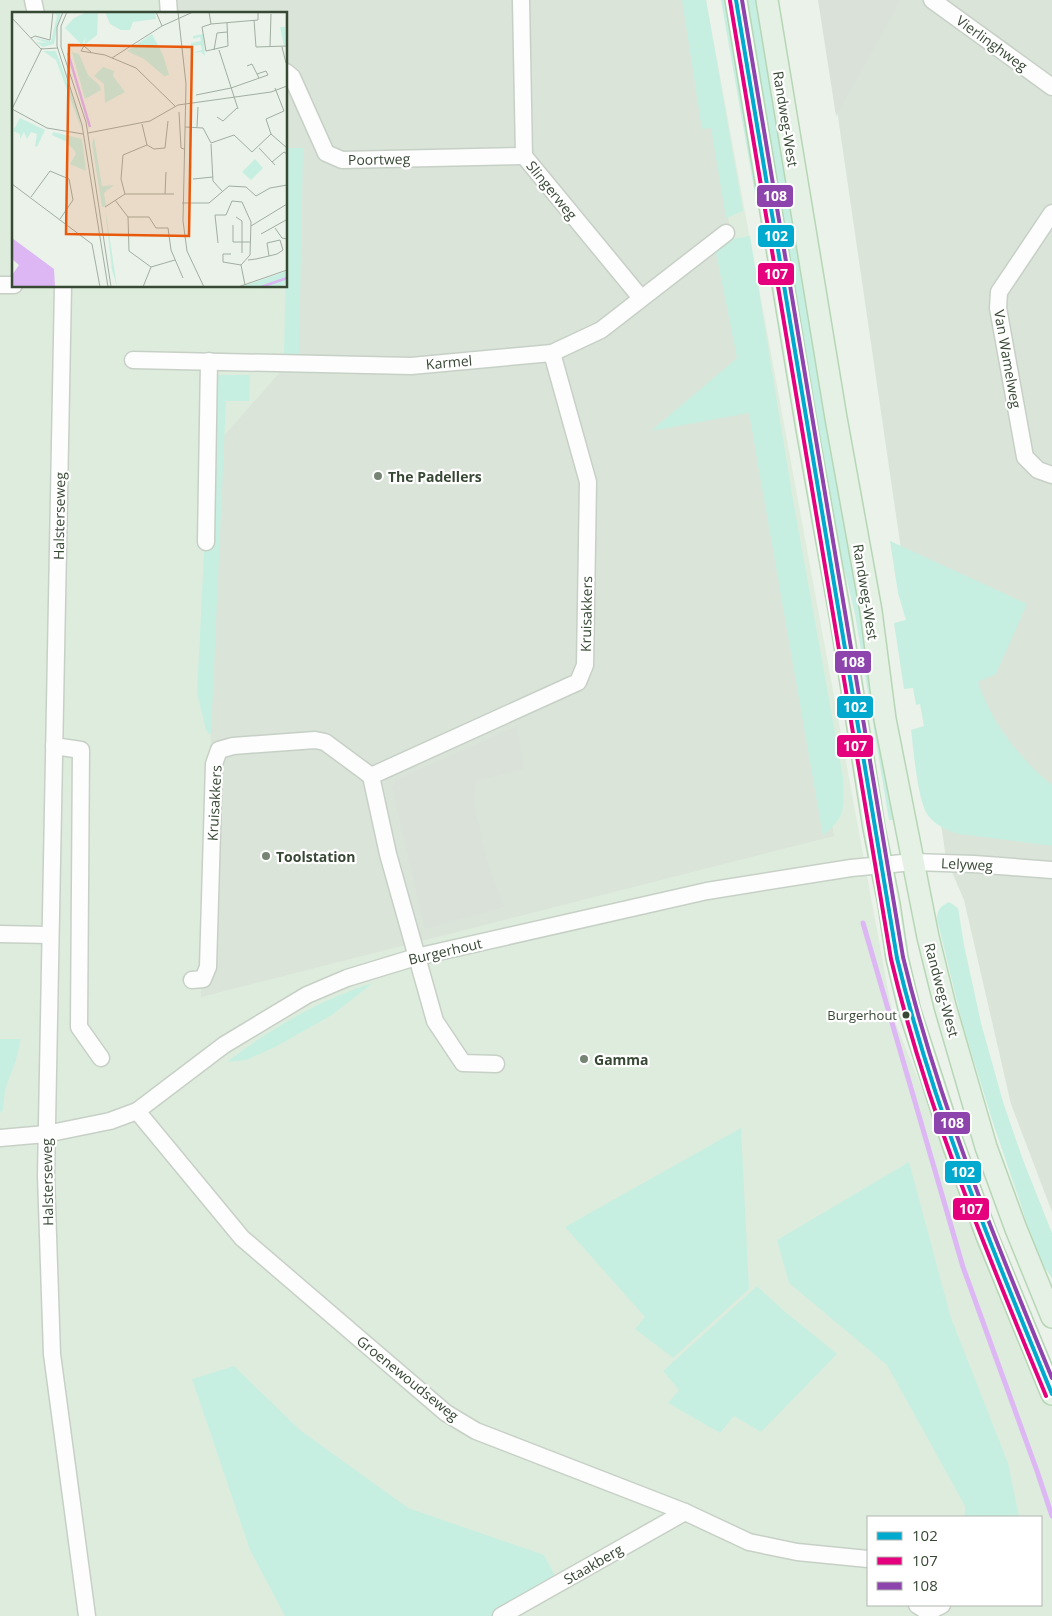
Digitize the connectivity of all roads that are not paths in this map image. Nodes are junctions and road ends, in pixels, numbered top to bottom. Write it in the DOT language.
graph roads {
  1 [pos="522,0"];
  2 [pos="736,0"];
  3 [pos="766,0"];
  4 [pos="932,0"];
  5 [pos="288,73"];
  6 [pos="1052,87"];
  7 [pos="524,156"];
  8 [pos="1052,213"];
  9 [pos="726,233"];
  10 [pos="63,288"];
  11 [pos="640,298"];
  12 [pos="552,353"];
  13 [pos="133,360"];
  14 [pos="209,362"];
  15 [pos="1052,476"];
  16 [pos="206,542"];
  17 [pos="54,746"];
  18 [pos="371,776"];
  19 [pos="913,862"];
  20 [pos="881,865"];
  21 [pos="1052,870"];
  22 [pos="0,934"];
  23 [pos="50,935"];
  24 [pos="416,957"];
  25 [pos="192,980"];
  26 [pos="101,1058"];
  27 [pos="496,1064"];
  28 [pos="137,1111"];
  29 [pos="46,1134"];
  30 [pos="0,1138"];
  31 [pos="1052,1317"];
  32 [pos="1052,1394"];
  33 [pos="685,1512"];
  34 [pos="867,1559"];
  35 [pos="919,1606"];
  36 [pos="940,1606"];
  37 [pos="86,1616"];
  38 [pos="501,1616"];
  1 -- 7 [label="street, Slingerweg"];
  2 -- 20 [label="main road, Randweg-West"];
  3 -- 19 [label="main road, Randweg-West"];
  4 -- 6 [label="street, Vierlinghweg"];
  5 -- 7 [label="street, Poortweg"];
  7 -- 11 [label="street, Slingerweg"];
  8 -- 15 [label="street, Van Wamelweg"];
  9 -- 11 [label="street, Karmel"];
  10 -- 17 [label="street, Halsterseweg"];
  11 -- 12 [label="street, Karmel"];
  12 -- 14 [label="street, Karmel"];
  12 -- 18 [label="street, Kruisakkers"];
  13 -- 14 [label="street, Karmel"];
  14 -- 16 [label="street"];
  17 -- 23 [label="street, Halsterseweg"];
  17 -- 26 [label="street"];
  18 -- 24 [label="street"];
  18 -- 25 [label="street, Kruisakkers"];
  19 -- 20 [label="street, Lelyweg"];
  19 -- 21 [label="street, Lelyweg"];
  19 -- 31 [label="main road, Randweg-West"];
  20 -- 24 [label="street, Burgerhout"];
  20 -- 32 [label="main road, Randweg-West"];
  22 -- 23 [label="street"];
  23 -- 29 [label="street, Halsterseweg"];
  24 -- 27 [label="street"];
  24 -- 28 [label="street, Burgerhout"];
  28 -- 29 [label="street, Burgerhout"];
  28 -- 33 [label="street, Groenewoudseweg"];
  29 -- 30 [label="street, Burgerhout"];
  29 -- 37 [label="street, Halsterseweg"];
  33 -- 34 [label="street, Groenewoudseweg"];
  33 -- 38 [label="street, Staakberg"];
  35 -- 36 [label="street"];
}
